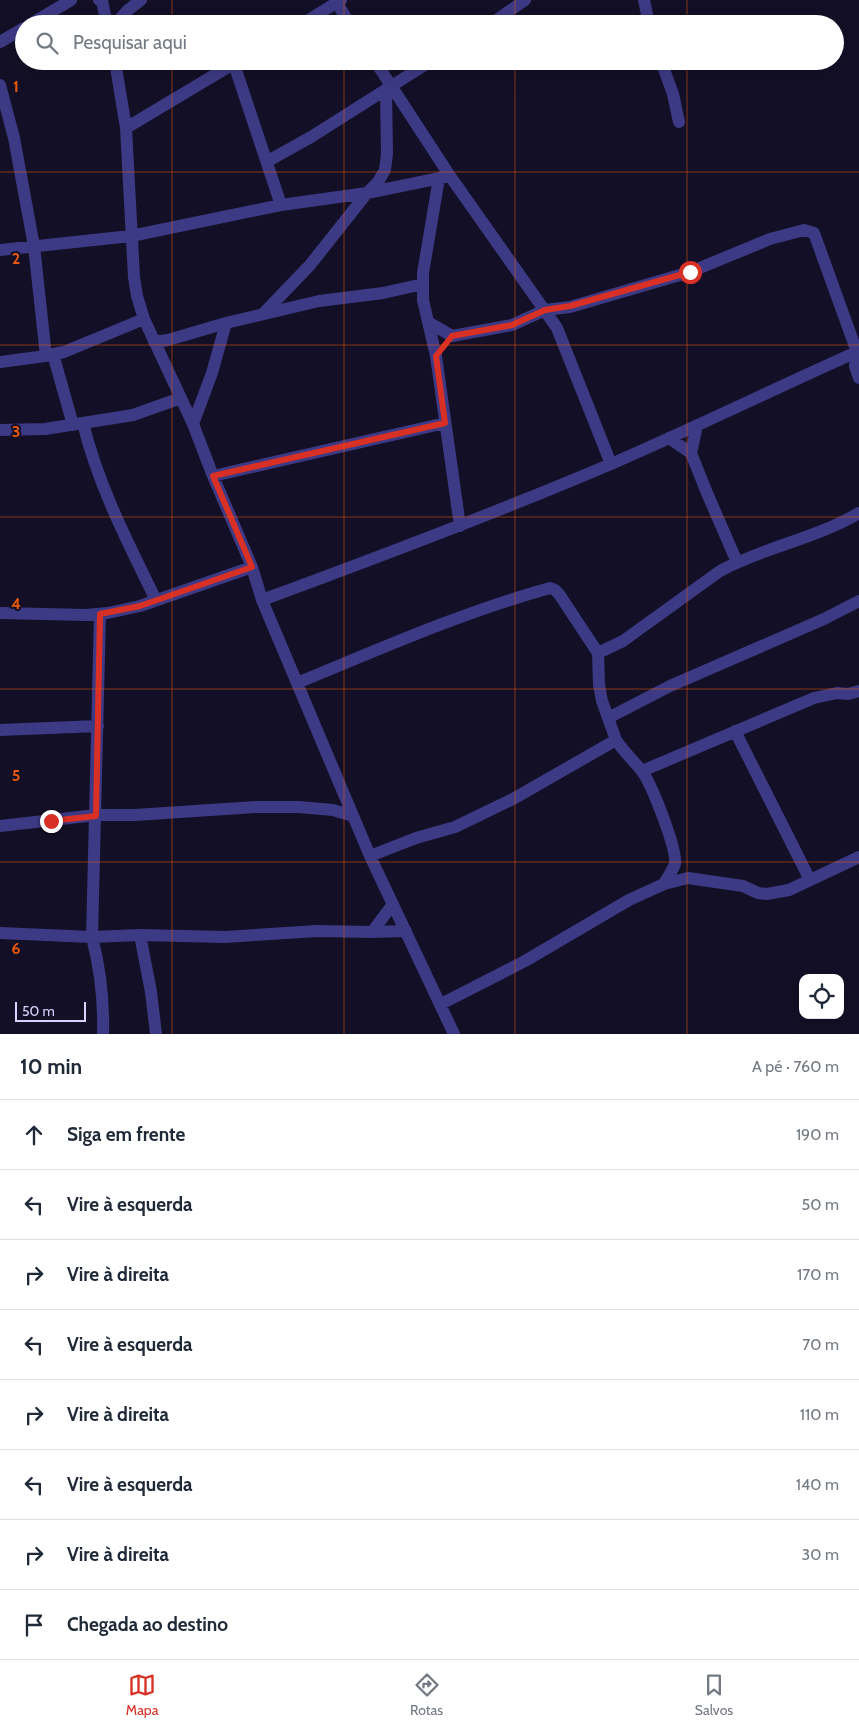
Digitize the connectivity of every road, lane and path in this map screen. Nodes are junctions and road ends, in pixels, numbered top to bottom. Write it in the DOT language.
graph roads {
  1 [pos="71,0"];
  2 [pos="141,0"];
  3 [pos="525,0"];
  4 [pos="644,0"];
  5 [pos="337,1"];
  6 [pos="128,10"];
  7 [pos="104,12"];
  8 [pos="46,15"];
  9 [pos="123,15"];
  10 [pos="316,15"];
  11 [pos="345,15"];
  12 [pos="504,15"];
  13 [pos="647,15"];
  14 [pos="15,33"];
  15 [pos="0,42"];
  16 [pos="116,70"];
  17 [pos="223,70"];
  18 [pos="239,70"];
  19 [pos="380,70"];
  20 [pos="417,70"];
  21 [pos="664,70"];
  22 [pos="0,85"];
  23 [pos="389,88"];
  24 [pos="680,122"];
  25 [pos="126,128"];
  26 [pos="268,162"];
  27 [pos="444,177"];
  28 [pos="367,193"];
  29 [pos="281,205"];
  30 [pos="131,236"];
  31 [pos="34,246"];
  32 [pos="0,250"];
  33 [pos="423,284"];
  34 [pos="545,310"];
  35 [pos="263,314"];
  36 [pos="144,319"];
  37 [pos="428,322"];
  38 [pos="226,323"];
  39 [pos="452,336"];
  40 [pos="154,342"];
  41 [pos="858,351"];
  42 [pos="49,355"];
  43 [pos="436,356"];
  44 [pos="0,362"];
  45 [pos="859,378"];
  46 [pos="181,398"];
  47 [pos="445,423"];
  48 [pos="78,424"];
  49 [pos="193,424"];
  50 [pos="697,426"];
  51 [pos="0,430"];
  52 [pos="669,438"];
  53 [pos="691,453"];
  54 [pos="611,464"];
  55 [pos="213,476"];
  56 [pos="859,513"];
  57 [pos="460,526"];
  58 [pos="737,562"];
  59 [pos="252,567"];
  60 [pos="156,600"];
  61 [pos="262,600"];
  62 [pos="859,601"];
  63 [pos="0,613"];
  64 [pos="100,614"];
  65 [pos="598,653"];
  66 [pos="297,684"];
  67 [pos="859,690"];
  68 [pos="608,718"];
  69 [pos="98,726"];
  70 [pos="0,730"];
  71 [pos="735,730"];
  72 [pos="616,740"];
  73 [pos="642,771"];
  74 [pos="345,796"];
  75 [pos="334,810"];
  76 [pos="96,816"];
  77 [pos="353,816"];
  78 [pos="0,826"];
  79 [pos="370,856"];
  80 [pos="859,858"];
  81 [pos="810,880"];
  82 [pos="664,884"];
  83 [pos="393,904"];
  84 [pos="406,931"];
  85 [pos="372,932"];
  86 [pos="0,933"];
  87 [pos="140,935"];
  88 [pos="92,937"];
  89 [pos="441,1004"];
  90 [pos="102,1034"];
  91 [pos="156,1034"];
  92 [pos="454,1034"];
  1 -- 8 [label="street"];
  2 -- 6 [label="street"];
  3 -- 12 [label="street"];
  4 -- 13 [label="street"];
  5 -- 10 [label="street"];
  5 -- 11 [label="street"];
  6 -- 7 [label="street"];
  6 -- 9 [label="street"];
  14 -- 15 [label="street"];
  16 -- 25 [label="street"];
  17 -- 25 [label="street"];
  18 -- 26 [label="street"];
  19 -- 23 [label="street"];
  20 -- 23 [label="street"];
  21 -- 24 [label="street"];
  22 -- 31 [label="street"];
  23 -- 26 [label="street"];
  23 -- 27 [label="street"];
  23 -- 28 [label="street"];
  25 -- 30 [label="street"];
  26 -- 29 [label="street"];
  27 -- 28 [label="street"];
  27 -- 33 [label="street"];
  27 -- 34 [label="street"];
  28 -- 29 [label="street"];
  28 -- 35 [label="street"];
  29 -- 30 [label="street"];
  30 -- 31 [label="street"];
  30 -- 36 [label="street"];
  31 -- 32 [label="street"];
  31 -- 42 [label="street"];
  33 -- 35 [label="street"];
  33 -- 37 [label="street"];
  34 -- 39 [label="street"];
  34 -- 41 [label="street"];
  34 -- 54 [label="street"];
  35 -- 38 [label="street"];
  36 -- 40 [label="street"];
  36 -- 42 [label="street"];
  37 -- 39 [label="street"];
  37 -- 43 [label="street"];
  38 -- 40 [label="street"];
  38 -- 49 [label="street"];
  39 -- 43 [label="street"];
  40 -- 46 [label="street"];
  41 -- 45 [label="street"];
  41 -- 50 [label="street"];
  42 -- 44 [label="street"];
  42 -- 48 [label="street"];
  43 -- 47 [label="street"];
  46 -- 48 [label="street"];
  46 -- 49 [label="street"];
  47 -- 55 [label="street"];
  47 -- 57 [label="street"];
  48 -- 51 [label="street"];
  48 -- 60 [label="street"];
  49 -- 55 [label="street"];
  50 -- 52 [label="street"];
  50 -- 53 [label="street"];
  52 -- 53 [label="street"];
  52 -- 54 [label="street"];
  53 -- 58 [label="street"];
  54 -- 57 [label="street"];
  55 -- 59 [label="street"];
  56 -- 58 [label="street"];
  57 -- 61 [label="street"];
  58 -- 65 [label="street"];
  59 -- 60 [label="street"];
  59 -- 61 [label="street"];
  60 -- 64 [label="street"];
  61 -- 66 [label="street"];
  62 -- 68 [label="street"];
  63 -- 64 [label="street"];
  64 -- 69 [label="street"];
  65 -- 66 [label="street"];
  65 -- 68 [label="street"];
  66 -- 74 [label="street"];
  67 -- 71 [label="street"];
  68 -- 72 [label="street"];
  69 -- 70 [label="street"];
  69 -- 76 [label="street"];
  71 -- 73 [label="street"];
  71 -- 81 [label="street"];
  72 -- 73 [label="street"];
  72 -- 79 [label="street"];
  73 -- 82 [label="street"];
  74 -- 75 [label="street"];
  74 -- 77 [label="street"];
  75 -- 76 [label="street"];
  75 -- 77 [label="street"];
  76 -- 78 [label="street"];
  76 -- 88 [label="street"];
  77 -- 79 [label="street"];
  79 -- 83 [label="street"];
  80 -- 81 [label="street"];
  81 -- 82 [label="street"];
  82 -- 89 [label="street"];
  83 -- 84 [label="street"];
  83 -- 85 [label="street"];
  84 -- 85 [label="street"];
  84 -- 89 [label="street"];
  85 -- 87 [label="street"];
  86 -- 88 [label="street"];
  87 -- 88 [label="street"];
  87 -- 91 [label="street"];
  88 -- 90 [label="street"];
  89 -- 92 [label="street"];
}
